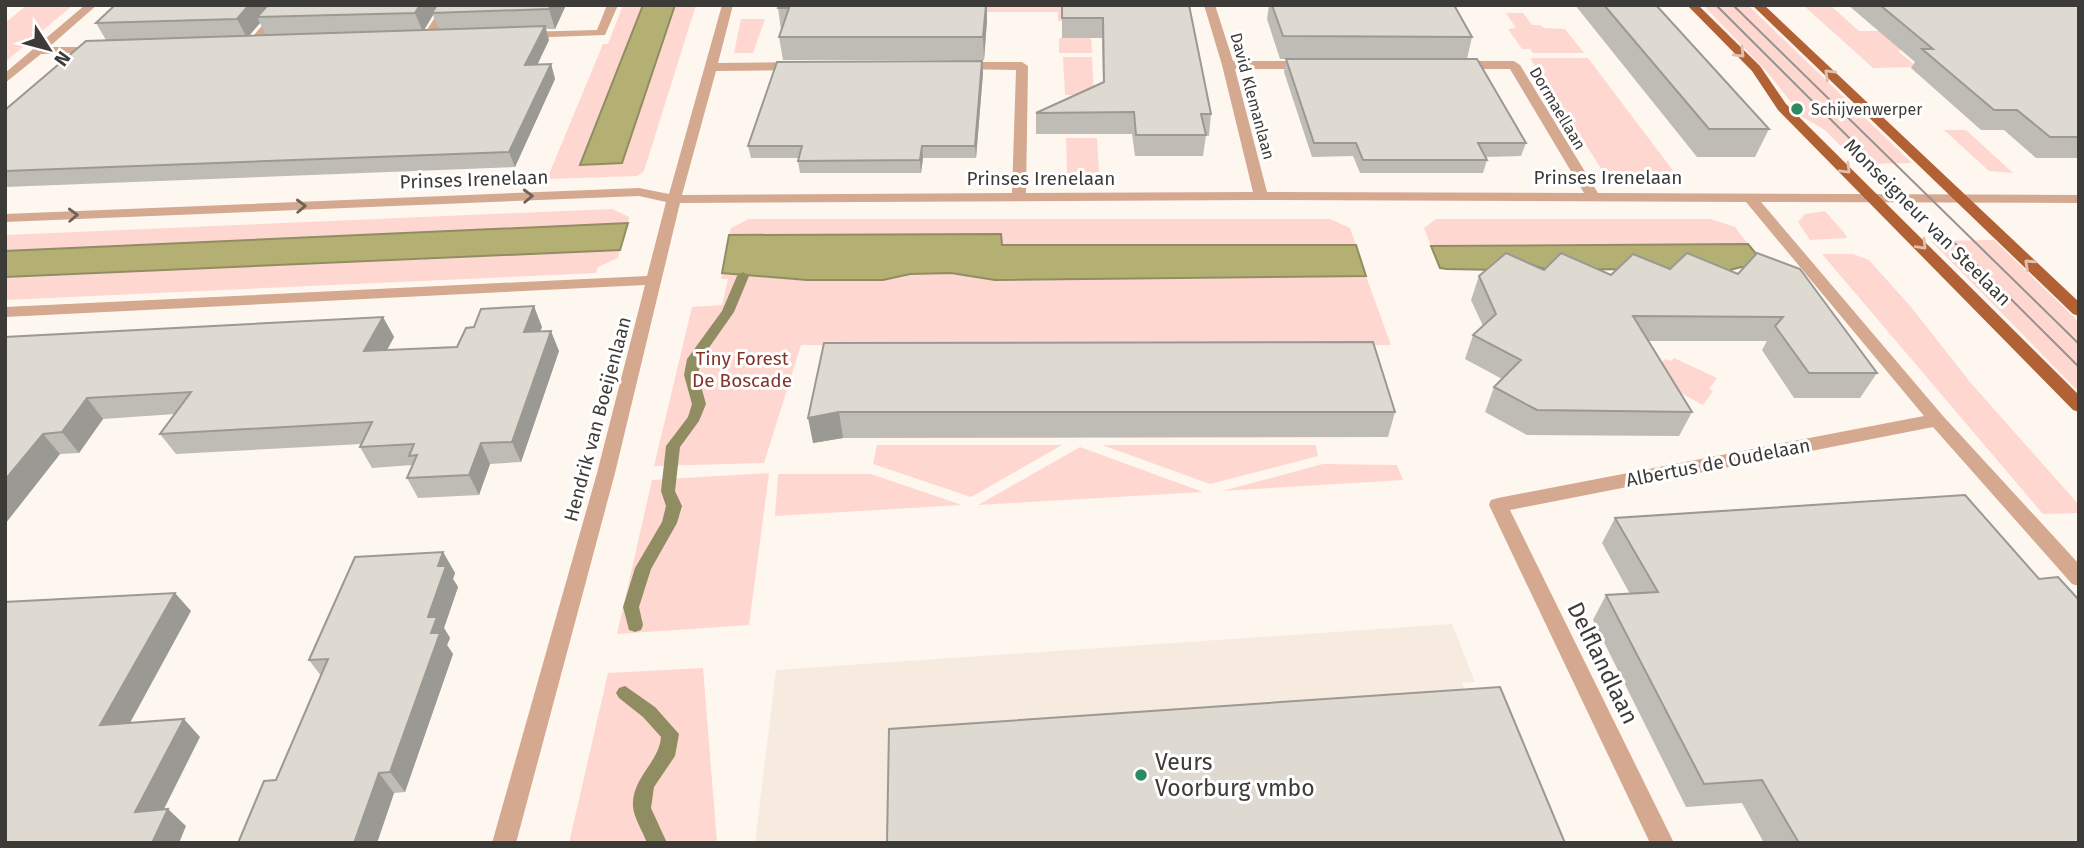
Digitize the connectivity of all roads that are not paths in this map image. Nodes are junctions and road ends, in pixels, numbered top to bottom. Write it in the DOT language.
graph roads {
  1 [pos="92,5"];
  2 [pos="286,5"];
  3 [pos="449,5"];
  4 [pos="613,5"];
  5 [pos="728,5"];
  6 [pos="1209,5"];
  7 [pos="1692,5"];
  8 [pos="1757,5"];
  9 [pos="507,36"];
  10 [pos="440,38"];
  11 [pos="413,39"];
  12 [pos="427,39"];
  13 [pos="265,44"];
  14 [pos="238,45"];
  15 [pos="251,45"];
  16 [pos="104,49"];
  17 [pos="37,51"];
  18 [pos="1228,65"];
  19 [pos="1322,65"];
  20 [pos="1445,65"];
  21 [pos="812,66"];
  22 [pos="946,66"];
  23 [pos="711,67"];
  24 [pos="5,79"];
  25 [pos="1261,196"];
  26 [pos="1593,197"];
  27 [pos="1749,197"];
  28 [pos="1874,197"];
  29 [pos="1019,198"];
  30 [pos="674,199"];
  31 [pos="1959,199"];
  32 [pos="2079,199"];
  33 [pos="5,218"];
  34 [pos="656,280"];
  35 [pos="2079,311"];
  36 [pos="5,312"];
  37 [pos="2079,406"];
  38 [pos="1937,420"];
  39 [pos="1498,505"];
  40 [pos="2079,578"];
  41 [pos="505,843"];
  42 [pos="1662,843"];
  1 -- 17 [label="street"];
  2 -- 15 [label="street"];
  3 -- 12 [label="street"];
  4 -- 9 [label="street"];
  5 -- 23 [label="street, Hendrik van Boeijenlaan"];
  6 -- 18 [label="street, David Klemanlaan"];
  7 -- 28 [label="main road, Monseigneur van Steelaan, one-way"];
  31 -- 8 [label="main road, Monseigneur van Steelaan, one-way"];
  10 -- 12 [label="street"];
  11 -- 12 [label="street"];
  13 -- 15 [label="street"];
  14 -- 15 [label="street"];
  16 -- 17 [label="street"];
  17 -- 24 [label="street"];
  18 -- 19 [label="street"];
  18 -- 25 [label="street, David Klemanlaan"];
  20 -- 26 [label="street, Dormaellaan"];
  21 -- 23 [label="street"];
  22 -- 29 [label="street"];
  23 -- 30 [label="street, Hendrik van Boeijenlaan"];
  25 -- 26 [label="street, Prinses Irenelaan"];
  25 -- 29 [label="street, Prinses Irenelaan"];
  26 -- 27 [label="street, Prinses Irenelaan"];
  27 -- 28 [label="street, Prinses Irenelaan"];
  27 -- 38 [label="street"];
  28 -- 31 [label="street, Prinses Irenelaan"];
  28 -- 37 [label="main road, Monseigneur van Steelaan, one-way"];
  29 -- 30 [label="street, Prinses Irenelaan"];
  33 -- 30 [label="street, Prinses Irenelaan, one-way"];
  30 -- 34 [label="street, Hendrik van Boeijenlaan"];
  31 -- 32 [label="street, Prinses Irenelaan"];
  35 -- 31 [label="main road, Monseigneur van Steelaan, one-way"];
  34 -- 36 [label="street"];
  34 -- 41 [label="street, Hendrik van Boeijenlaan"];
  38 -- 39 [label="street, Albertus de Oudelaan"];
  38 -- 40 [label="street"];
  39 -- 42 [label="street, Delflandlaan"];
}
